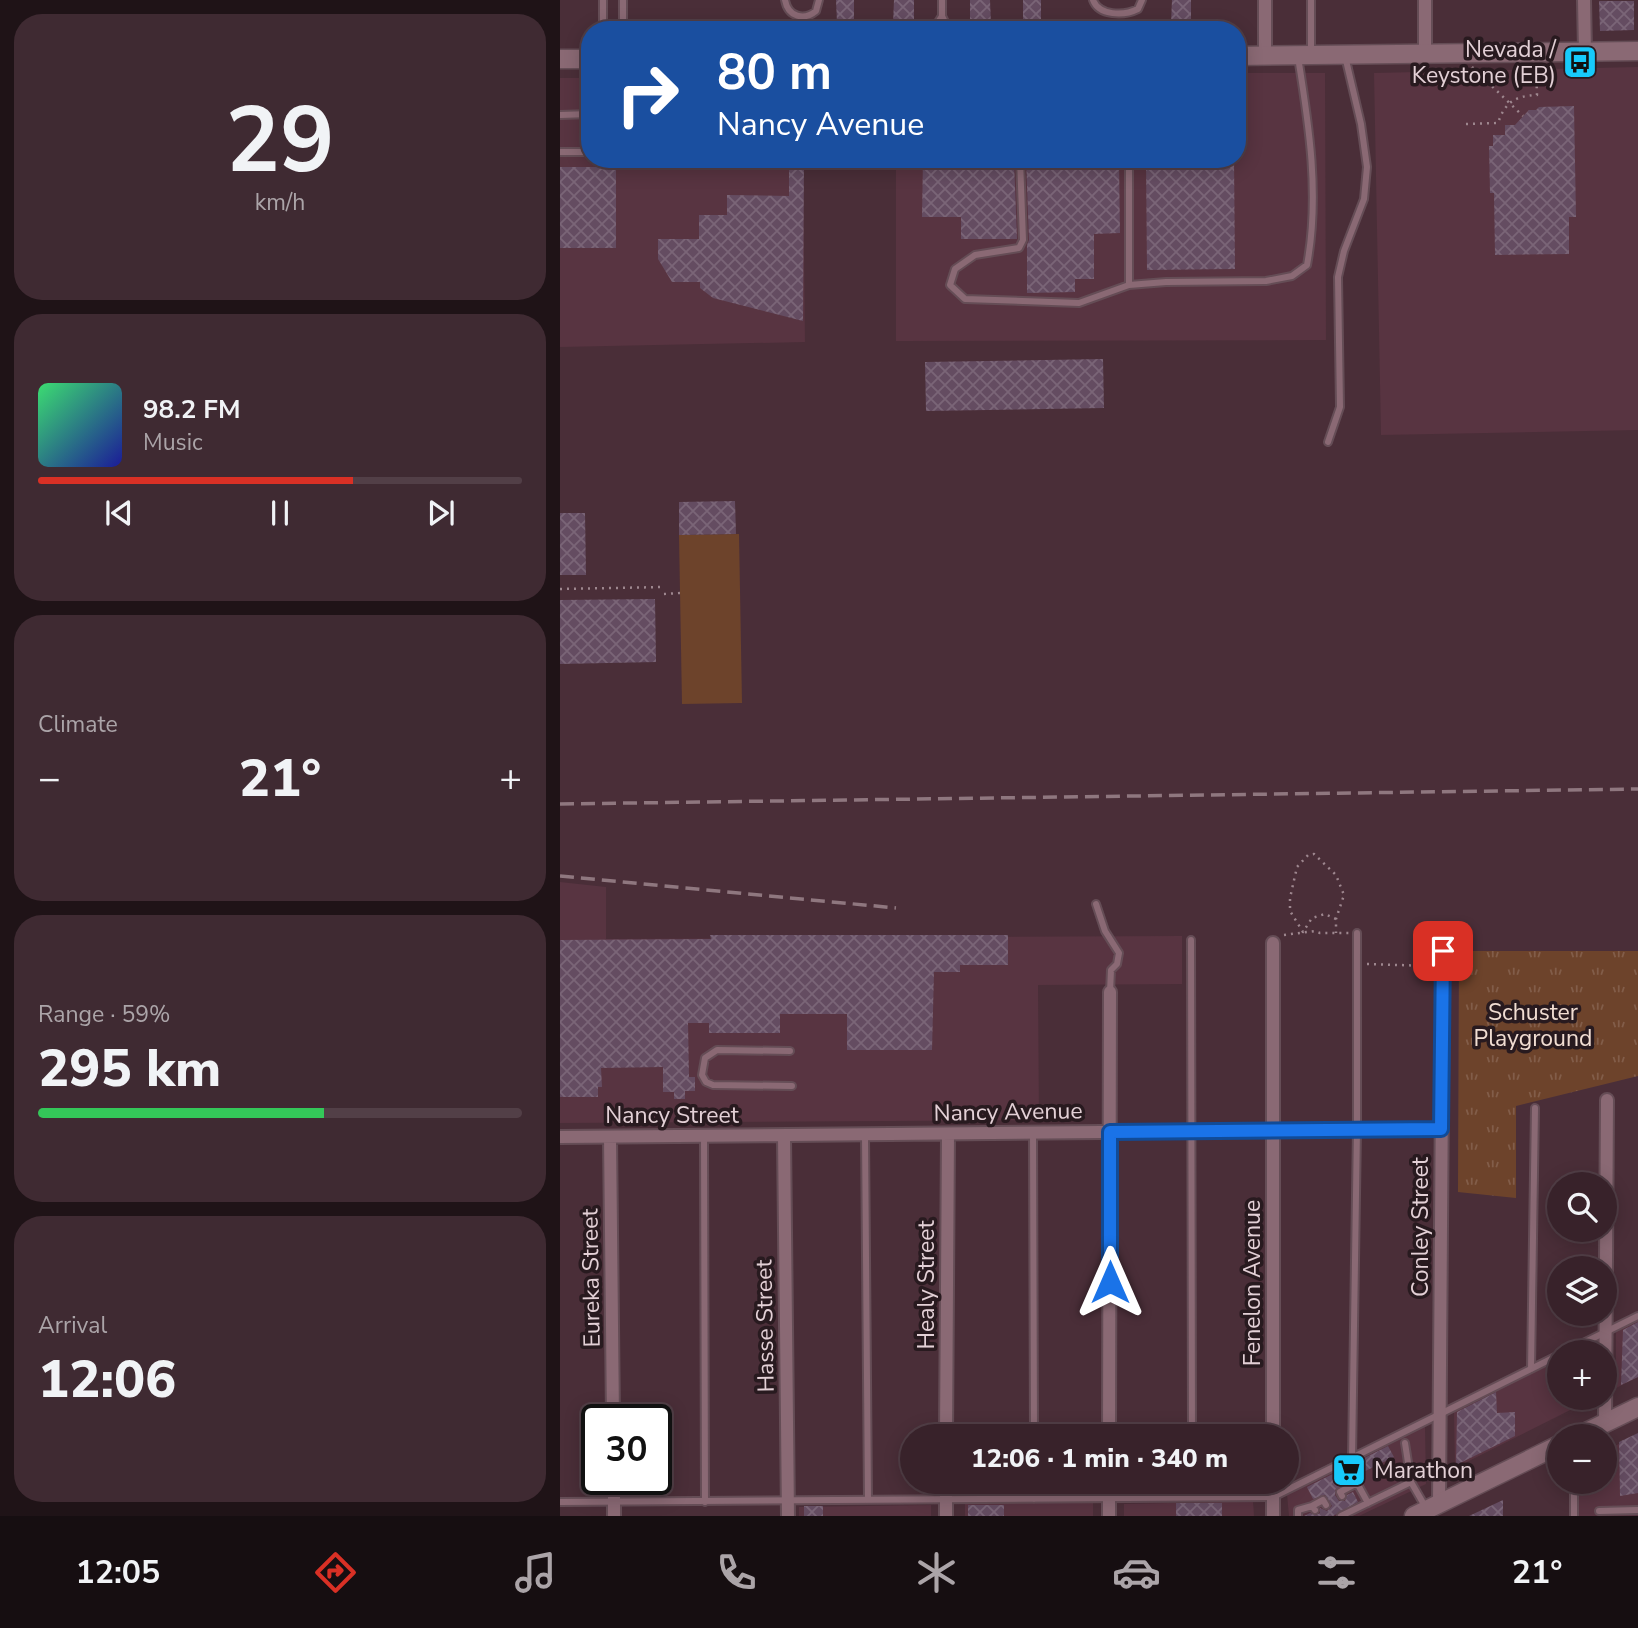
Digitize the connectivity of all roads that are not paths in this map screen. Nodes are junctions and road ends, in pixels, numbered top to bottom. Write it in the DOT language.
graph roads {
  1 [pos="603,0"];
  2 [pos="623,0"];
  3 [pos="785,0"];
  4 [pos="819,0"];
  5 [pos="942,0"];
  6 [pos="1093,0"];
  7 [pos="1142,0"];
  8 [pos="1265,0"];
  9 [pos="1311,0"];
  10 [pos="1425,0"];
  11 [pos="1584,0"];
  12 [pos="942,16"];
  13 [pos="603,21"];
  14 [pos="623,21"];
  15 [pos="939,21"];
  16 [pos="944,21"];
  17 [pos="1638,51"];
  18 [pos="1585,52"];
  19 [pos="1425,54"];
  20 [pos="1246,55"];
  21 [pos="1265,55"];
  22 [pos="1304,55"];
  23 [pos="1345,55"];
  24 [pos="581,59"];
  25 [pos="560,60"];
  26 [pos="581,114"];
  27 [pos="560,115"];
  28 [pos="560,152"];
  29 [pos="581,152"];
  30 [pos="1020,168"];
  31 [pos="1129,168"];
  32 [pos="1129,285"];
  33 [pos="1328,442"];
  34 [pos="1096,904"];
  35 [pos="1357,933"];
  36 [pos="1191,940"];
  37 [pos="1273,943"];
  38 [pos="1443,951"];
  39 [pos="1110,992"];
  40 [pos="790,1051"];
  41 [pos="792,1086"];
  42 [pos="1607,1100"];
  43 [pos="1535,1108"];
  44 [pos="1357,1129"];
  45 [pos="1441,1129"];
  46 [pos="1273,1130"];
  47 [pos="1191,1131"];
  48 [pos="1110,1132"];
  49 [pos="1032,1133"];
  50 [pos="948,1134"];
  51 [pos="866,1135"];
  52 [pos="704,1136"];
  53 [pos="784,1136"];
  54 [pos="560,1137"];
  55 [pos="610,1137"];
  56 [pos="1638,1316"];
  57 [pos="1606,1331"];
  58 [pos="1588,1340"];
  59 [pos="1547,1361"];
  60 [pos="1531,1368"];
  61 [pos="613,1404"];
  62 [pos="1638,1406"];
  63 [pos="1439,1414"];
  64 [pos="1605,1423"];
  65 [pos="946,1424"];
  66 [pos="1034,1424"];
  67 [pos="1109,1424"];
  68 [pos="1192,1424"];
  69 [pos="1273,1424"];
  70 [pos="1405,1443"];
  71 [pos="1547,1451"];
  72 [pos="1352,1458"];
  73 [pos="1411,1482"];
  74 [pos="946,1494"];
  75 [pos="1034,1494"];
  76 [pos="1109,1494"];
  77 [pos="1340,1494"];
  78 [pos="1574,1494"];
  79 [pos="614,1495"];
  80 [pos="1273,1497"];
  81 [pos="1109,1498"];
  82 [pos="946,1499"];
  83 [pos="1034,1499"];
  84 [pos="868,1500"];
  85 [pos="788,1501"];
  86 [pos="1325,1501"];
  87 [pos="560,1502"];
  88 [pos="614,1502"];
  89 [pos="705,1502"];
  90 [pos="1368,1503"];
  91 [pos="1426,1510"];
  92 [pos="1638,1510"];
  93 [pos="1600,1511"];
  94 [pos="1351,1512"];
  95 [pos="614,1516"];
  96 [pos="788,1516"];
  97 [pos="946,1516"];
  98 [pos="1109,1516"];
  99 [pos="1273,1516"];
  100 [pos="1298,1516"];
  101 [pos="1342,1516"];
  102 [pos="1574,1516"];
  1 -- 13 [label="lane"];
  2 -- 14 [label="lane"];
  3 -- 4 [label="lane"];
  5 -- 12 [label="lane"];
  6 -- 7 [label="lane"];
  8 -- 21 [label="street"];
  9 -- 22 [label="lane"];
  10 -- 19 [label="street"];
  11 -- 18 [label="street"];
  12 -- 15 [label="lane"];
  12 -- 16 [label="lane"];
  17 -- 18 [label="street"];
  18 -- 19 [label="street"];
  19 -- 23 [label="street"];
  20 -- 21 [label="street"];
  21 -- 22 [label="street"];
  22 -- 23 [label="street"];
  22 -- 32 [label="lane"];
  23 -- 33 [label="lane"];
  24 -- 25 [label="street"];
  26 -- 27 [label="lane"];
  28 -- 29 [label="lane"];
  30 -- 32 [label="lane"];
  31 -- 32 [label="lane"];
  34 -- 39 [label="lane"];
  35 -- 44 [label="lane"];
  36 -- 47 [label="lane"];
  37 -- 46 [label="street, Fenelon Avenue"];
  38 -- 45 [label="street, Conley Street"];
  39 -- 48 [label="street"];
  40 -- 41 [label="lane"];
  42 -- 57 [label="street"];
  43 -- 60 [label="lane"];
  44 -- 45 [label="street, Nancy Avenue"];
  44 -- 46 [label="street, Nancy Avenue"];
  44 -- 72 [label="lane"];
  45 -- 63 [label="street, Conley Street"];
  46 -- 47 [label="street, Nancy Avenue"];
  46 -- 69 [label="street, Fenelon Avenue"];
  47 -- 48 [label="street, Nancy Avenue"];
  47 -- 68 [label="lane"];
  48 -- 49 [label="street, Nancy Avenue"];
  48 -- 67 [label="street"];
  49 -- 50 [label="street, Nancy Avenue"];
  49 -- 66 [label="lane"];
  50 -- 51 [label="street, Nancy Avenue"];
  50 -- 65 [label="street, Healy Street"];
  51 -- 53 [label="street, Nancy Avenue"];
  51 -- 84 [label="lane"];
  52 -- 53 [label="street, Nancy Street"];
  52 -- 55 [label="street, Nancy Street"];
  52 -- 89 [label="lane"];
  53 -- 85 [label="street, Hasse Street"];
  54 -- 55 [label="street, Nancy Street"];
  55 -- 61 [label="street, Eureka Street"];
  56 -- 57 [label="lane"];
  57 -- 58 [label="lane"];
  57 -- 64 [label="street"];
  59 -- 60 [label="lane"];
  60 -- 63 [label="lane"];
  62 -- 64 [label="street"];
  63 -- 72 [label="lane"];
  63 -- 91 [label="street, Conley Street"];
  70 -- 73 [label="lane"];
  71 -- 91 [label="street"];
  72 -- 80 [label="lane"];
  73 -- 90 [label="lane"];
  73 -- 91 [label="lane"];
  74 -- 82 [label="street"];
  75 -- 83 [label="lane"];
  76 -- 81 [label="street"];
  77 -- 90 [label="lane"];
  78 -- 102 [label="lane"];
  79 -- 88 [label="street"];
  80 -- 81 [label="lane"];
  80 -- 99 [label="street"];
  81 -- 83 [label="lane"];
  81 -- 98 [label="street"];
  82 -- 83 [label="lane"];
  82 -- 84 [label="lane"];
  82 -- 97 [label="street"];
  84 -- 85 [label="lane"];
  85 -- 89 [label="lane"];
  85 -- 96 [label="street, Hasse Street"];
  86 -- 100 [label="lane"];
  87 -- 88 [label="lane"];
  88 -- 89 [label="lane"];
  88 -- 95 [label="street"];
  90 -- 94 [label="lane"];
  92 -- 93 [label="lane"];
  94 -- 101 [label="lane"];
}
